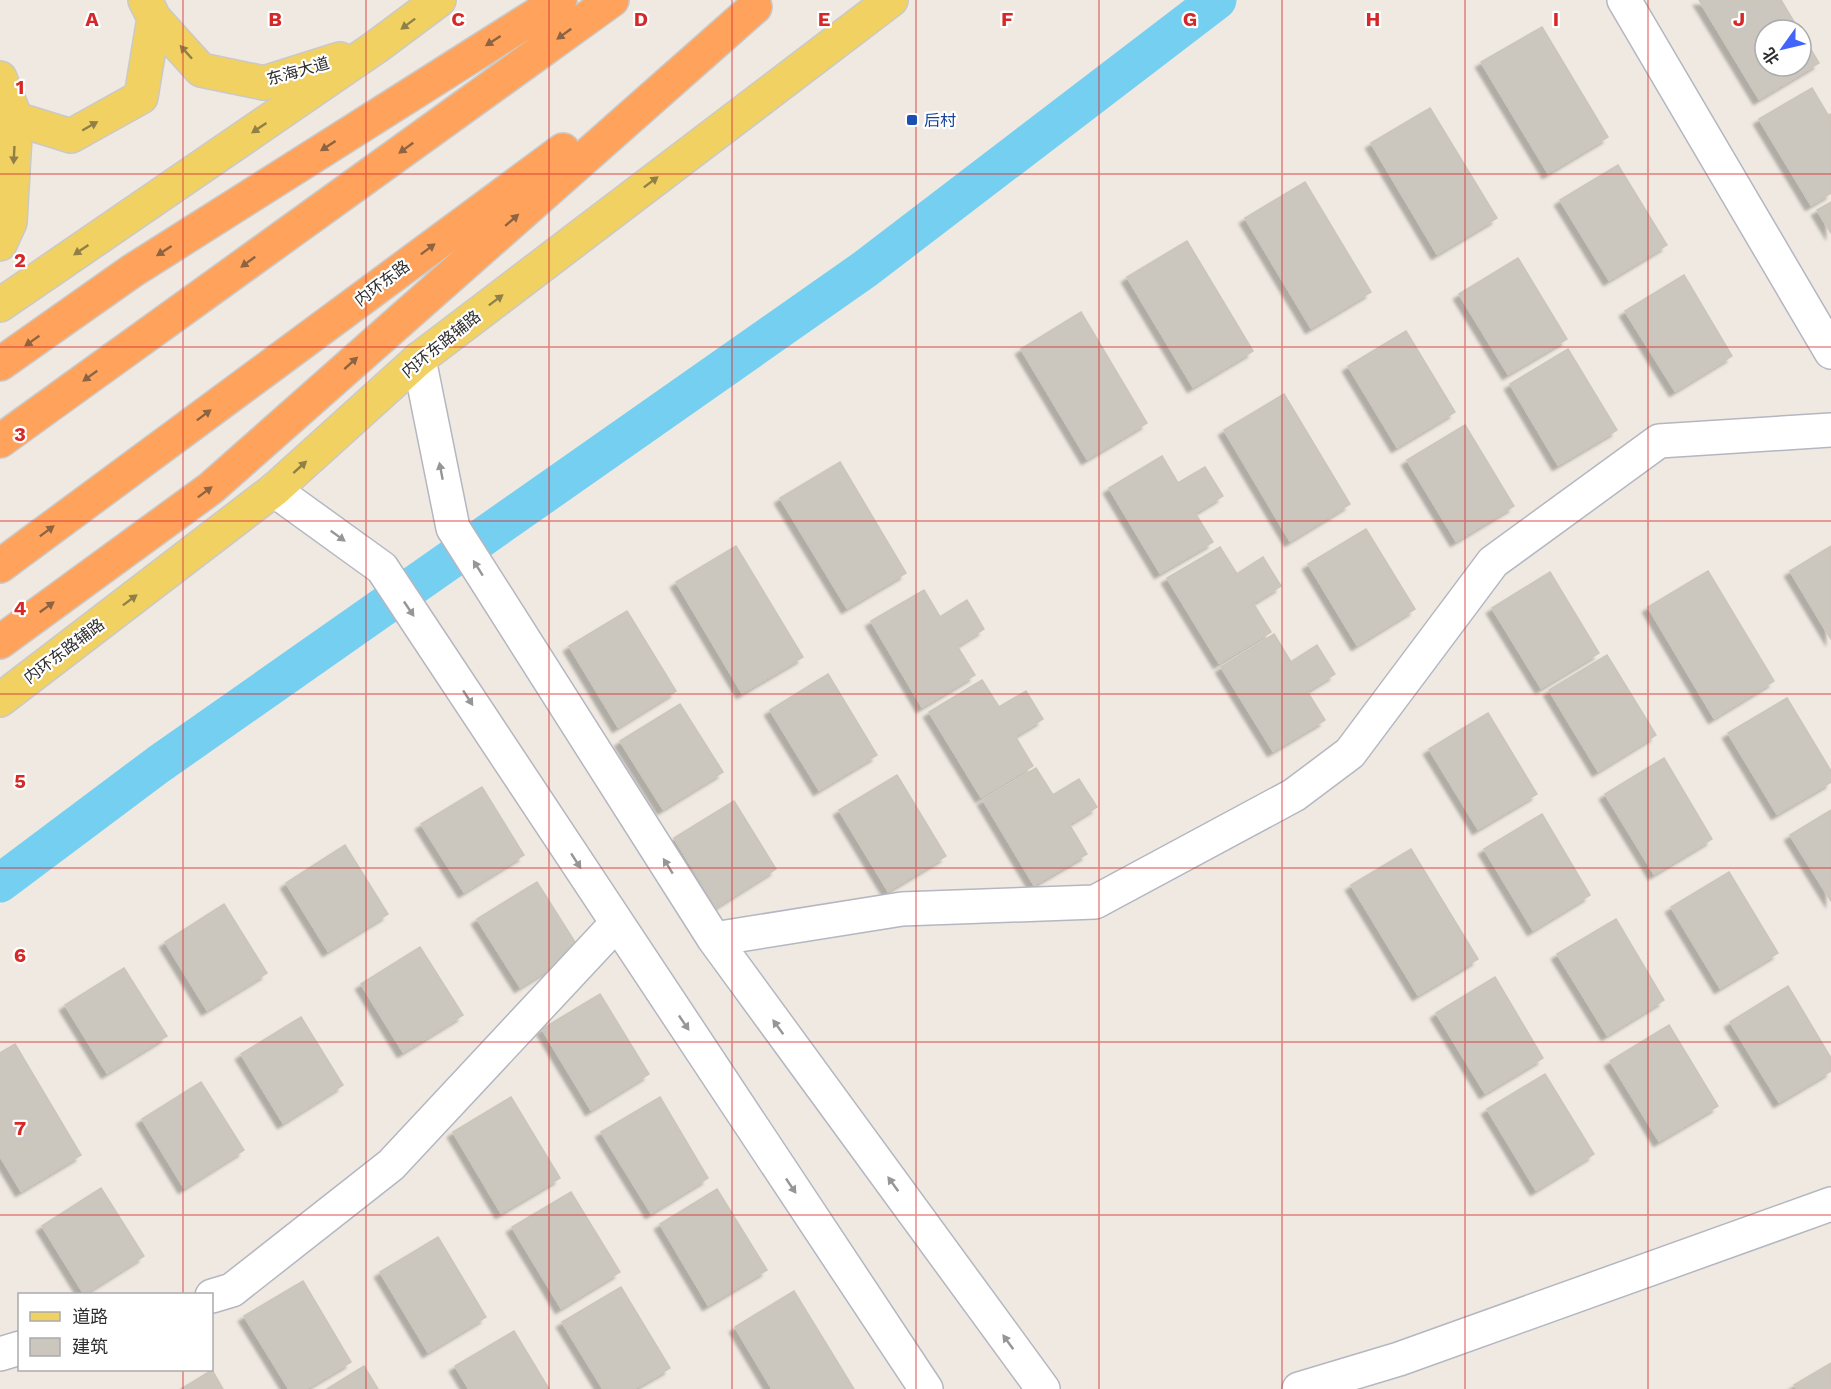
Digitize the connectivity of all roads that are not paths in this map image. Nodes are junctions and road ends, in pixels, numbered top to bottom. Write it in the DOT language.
graph roads {
  1 [pos="439,0"];
  2 [pos="561,0"];
  3 [pos="612,0"];
  4 [pos="891,0"];
  5 [pos="1624,0"];
  6 [pos="760,4"];
  7 [pos="150,9"];
  8 [pos="376,47"];
  9 [pos="0,78"];
  10 [pos="15,119"];
  11 [pos="0,244"];
  12 [pos="0,305"];
  13 [pos="1831,352"];
  14 [pos="419,359"];
  15 [pos="0,364"];
  16 [pos="1831,430"];
  17 [pos="0,441"];
  18 [pos="274,490"];
  19 [pos="0,566"];
  20 [pos="0,642"];
  21 [pos="0,699"];
  22 [pos="617,923"];
  23 [pos="714,939"];
  24 [pos="1831,1204"];
  25 [pos="213,1296"];
  26 [pos="18,1349"];
  27 [pos="0,1354"];
  28 [pos="926,1389"];
  29 [pos="1042,1389"];
  30 [pos="1299,1389"];
  1 -- 8 [label="main road, one-way"];
  2 -- 15 [label="highway, one-way"];
  3 -- 17 [label="highway, one-way"];
  14 -- 4 [label="main road, 内环东路辅路, one-way"];
  5 -- 13 [label="street"];
  19 -- 6 [label="highway, 内环东路, one-way"];
  20 -- 6 [label="highway, one-way"];
  8 -- 7 [label="main road, 东海大道, one-way"];
  10 -- 7 [label="main road, one-way"];
  8 -- 12 [label="main road, one-way"];
  9 -- 10 [label="main road"];
  10 -- 11 [label="main road, one-way"];
  18 -- 14 [label="main road, 内环东路辅路, one-way"];
  23 -- 14 [label="street, one-way"];
  16 -- 23 [label="street"];
  21 -- 18 [label="main road, 内环东路辅路, one-way"];
  18 -- 22 [label="street, one-way"];
  22 -- 25 [label="street"];
  22 -- 28 [label="street, one-way"];
  29 -- 23 [label="street, one-way"];
  24 -- 30 [label="street"];
  26 -- 27 [label="street"];
}
